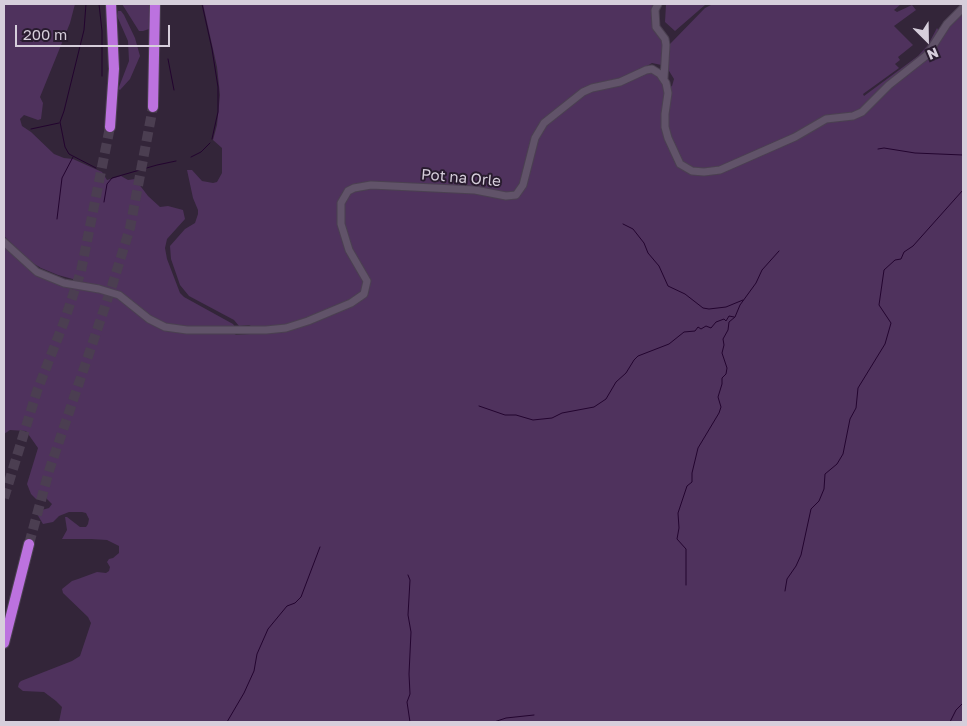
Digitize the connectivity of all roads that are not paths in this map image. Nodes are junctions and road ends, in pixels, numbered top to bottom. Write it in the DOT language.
graph roads {
  1 [pos="111,4"];
  2 [pos="155,4"];
  3 [pos="658,4"];
  4 [pos="963,8"];
  5 [pos="664,78"];
  6 [pos="153,106"];
  7 [pos="110,126"];
  8 [pos="4,242"];
  9 [pos="29,544"];
  10 [pos="4,643"];
  1 -- 7 [label="highway"];
  2 -- 6 [label="highway"];
  3 -- 5 [label="street"];
  4 -- 5 [label="street"];
  5 -- 8 [label="street, Pot na Orle"];
  9 -- 10 [label="highway"];
}
